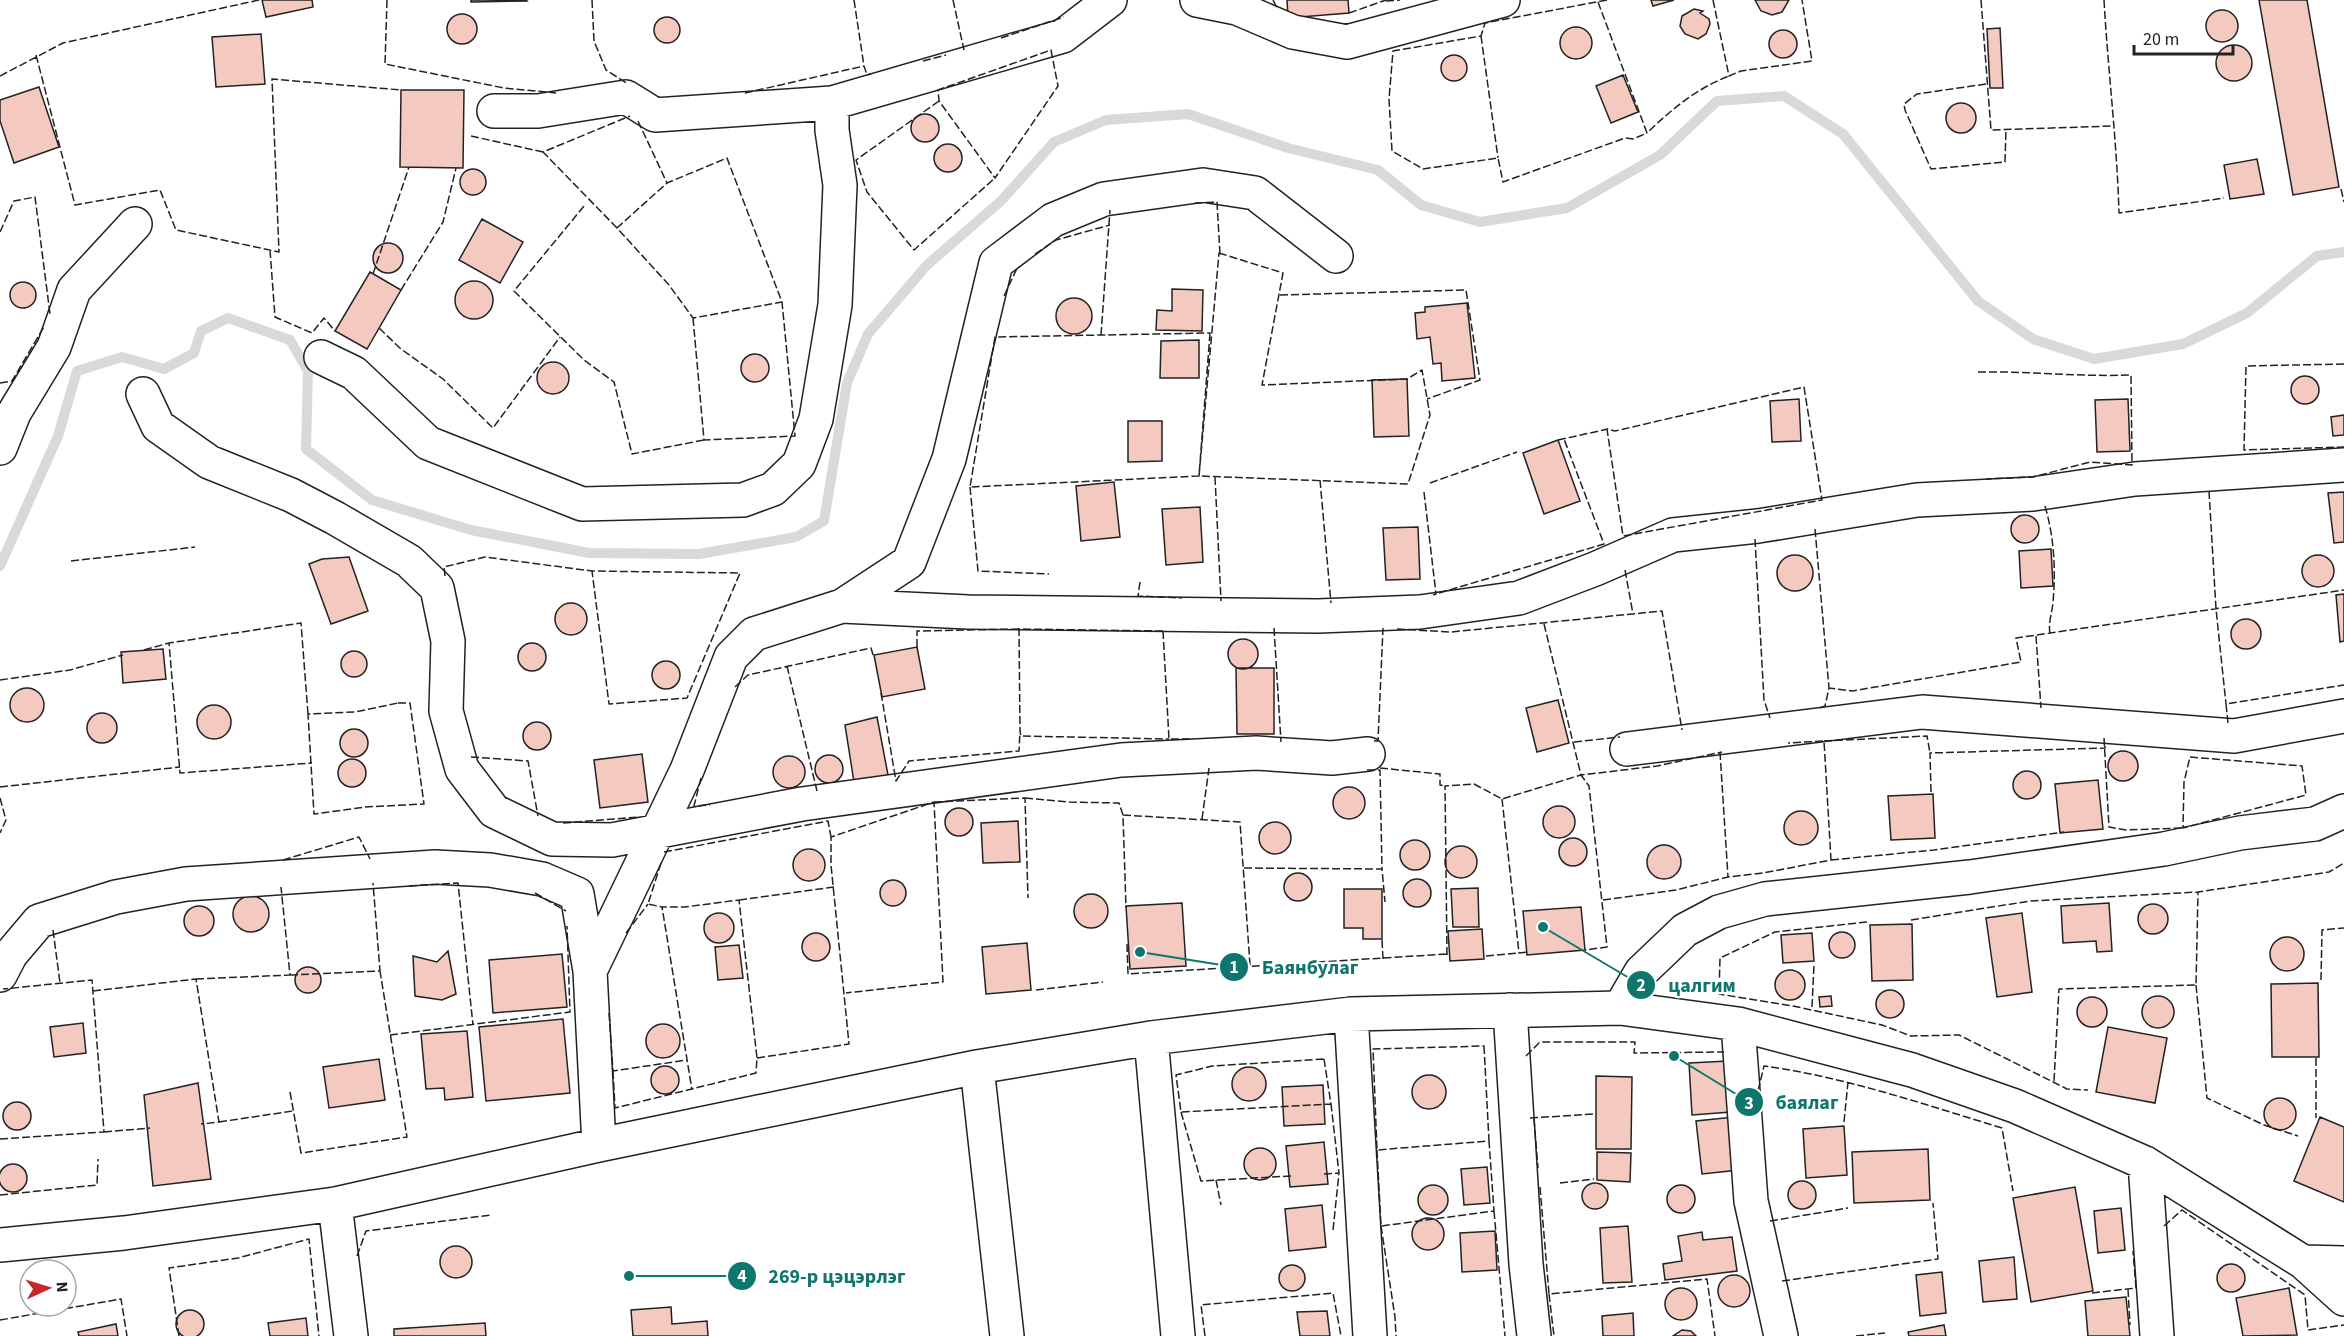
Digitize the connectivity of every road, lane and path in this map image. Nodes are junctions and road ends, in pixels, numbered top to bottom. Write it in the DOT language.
graph roads {
  1 [pos="1110,0"];
  2 [pos="1197,0"];
  3 [pos="1503,0"];
  4 [pos="832,103"];
  5 [pos="494,111"];
  6 [pos="135,224"];
  7 [pos="1336,256"];
  8 [pos="321,357"];
  9 [pos="143,394"];
  10 [pos="0,448"];
  11 [pos="2344,465"];
  12 [pos="842,606"];
  13 [pos="2344,716"];
  14 [pos="1627,749"];
  15 [pos="1368,754"];
  16 [pos="2344,811"];
  17 [pos="658,832"];
  18 [pos="591,971"];
  19 [pos="0,975"];
  20 [pos="1620,1008"];
  21 [pos="1510,1010"];
  22 [pos="1351,1014"];
  23 [pos="1738,1024"];
  24 [pos="1151,1038"];
  25 [pos="977,1067"];
  26 [pos="599,1145"];
  27 [pos="2145,1163"];
  28 [pos="335,1204"];
  29 [pos="0,1245"];
  30 [pos="2303,1262"];
  31 [pos="2344,1263"];
  32 [pos="2344,1299"];
  33 [pos="351,1336"];
  34 [pos="1007,1336"];
  35 [pos="1178,1336"];
  36 [pos="1370,1336"];
  37 [pos="1534,1336"];
  38 [pos="1781,1336"];
  39 [pos="2157,1336"];
  1 -- 4 [label="street"];
  2 -- 3 [label="street"];
  4 -- 5 [label="street"];
  4 -- 8 [label="street"];
  6 -- 10 [label="street"];
  7 -- 12 [label="street"];
  9 -- 17 [label="street"];
  11 -- 12 [label="street"];
  12 -- 17 [label="street"];
  13 -- 14 [label="street"];
  15 -- 17 [label="street"];
  16 -- 20 [label="street"];
  17 -- 18 [label="street"];
  18 -- 19 [label="street"];
  18 -- 26 [label="street"];
  20 -- 21 [label="street"];
  20 -- 23 [label="street"];
  21 -- 22 [label="street"];
  21 -- 37 [label="street"];
  22 -- 24 [label="street"];
  22 -- 36 [label="street"];
  23 -- 27 [label="street"];
  23 -- 38 [label="street"];
  24 -- 25 [label="street"];
  24 -- 35 [label="street"];
  25 -- 26 [label="street"];
  25 -- 34 [label="street"];
  26 -- 28 [label="street"];
  27 -- 30 [label="street"];
  27 -- 39 [label="street"];
  28 -- 29 [label="street"];
  28 -- 33 [label="street"];
  30 -- 31 [label="street"];
  30 -- 32 [label="street"];
}
